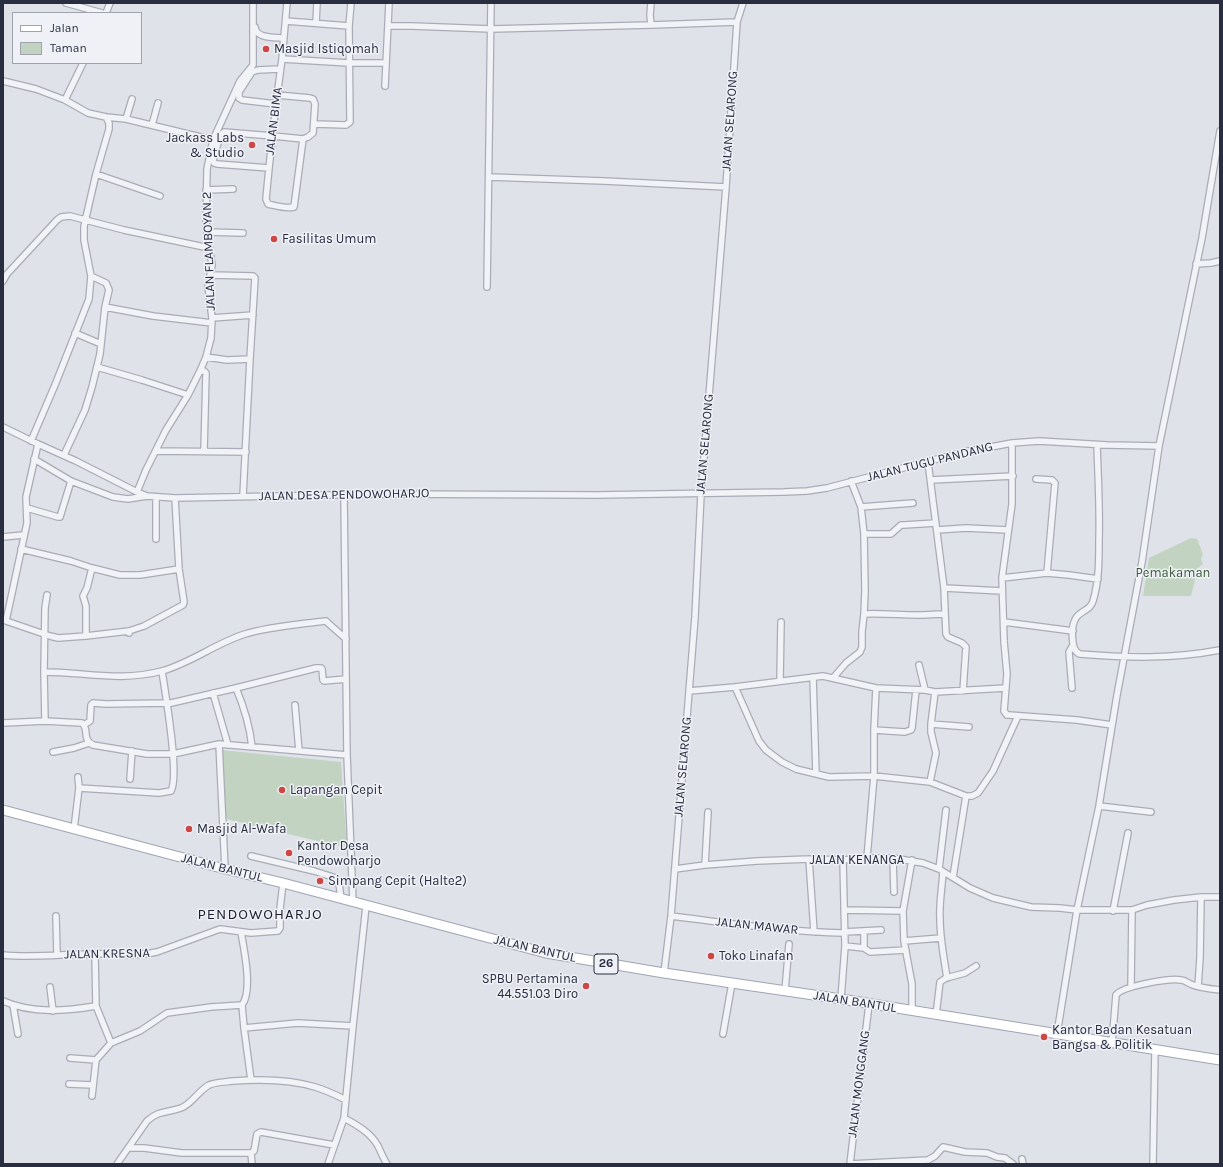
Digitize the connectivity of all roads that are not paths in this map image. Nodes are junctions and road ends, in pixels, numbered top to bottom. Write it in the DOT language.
graph roads {
  1 [pos="66,3"];
  2 [pos="254,3"];
  3 [pos="287,3"];
  4 [pos="317,3"];
  5 [pos="351,3"];
  6 [pos="390,3"];
  7 [pos="491,3"];
  8 [pos="651,3"];
  9 [pos="743,3"];
  10 [pos="98,12"];
  11 [pos="286,21"];
  12 [pos="737,22"];
  13 [pos="316,23"];
  14 [pos="650,25"];
  15 [pos="349,26"];
  16 [pos="388,26"];
  17 [pos="491,29"];
  18 [pos="284,38"];
  19 [pos="282,59"];
  20 [pos="349,63"];
  21 [pos="386,63"];
  22 [pos="83,64"];
  23 [pos="280,69"];
  24 [pos="3,81"];
  25 [pos="385,86"];
  26 [pos="277,95"];
  27 [pos="132,99"];
  28 [pos="65,100"];
  29 [pos="158,104"];
  30 [pos="276,104"];
  31 [pos="106,117"];
  32 [pos="126,119"];
  33 [pos="315,124"];
  34 [pos="152,125"];
  35 [pos="1220,131"];
  36 [pos="273,136"];
  37 [pos="303,139"];
  38 [pos="213,140"];
  39 [pos="269,168"];
  40 [pos="96,174"];
  41 [pos="489,177"];
  42 [pos="726,187"];
  43 [pos="233,189"];
  44 [pos="206,190"];
  45 [pos="160,196"];
  46 [pos="85,220"];
  47 [pos="207,232"];
  48 [pos="244,233"];
  49 [pos="209,248"];
  50 [pos="1220,261"];
  51 [pos="1196,264"];
  52 [pos="210,275"];
  53 [pos="91,276"];
  54 [pos="3,280"];
  55 [pos="487,287"];
  56 [pos="105,307"];
  57 [pos="253,315"];
  58 [pos="212,321"];
  59 [pos="75,334"];
  60 [pos="101,344"];
  61 [pos="206,358"];
  62 [pos="250,359"];
  63 [pos="97,367"];
  64 [pos="200,371"];
  65 [pos="188,395"];
  66 [pos="3,427"];
  67 [pos="31,441"];
  68 [pos="1012,442"];
  69 [pos="38,444"];
  70 [pos="1097,445"];
  71 [pos="1159,446"];
  72 [pos="156,451"];
  73 [pos="204,451"];
  74 [pos="246,452"];
  75 [pos="64,455"];
  76 [pos="34,460"];
  77 [pos="928,462"];
  78 [pos="1013,476"];
  79 [pos="1036,479"];
  80 [pos="930,480"];
  81 [pos="851,481"];
  82 [pos="71,482"];
  83 [pos="136,492"];
  84 [pos="701,494"];
  85 [pos="147,496"];
  86 [pos="243,496"];
  87 [pos="344,496"];
  88 [pos="156,497"];
  89 [pos="175,498"];
  90 [pos="913,503"];
  91 [pos="861,507"];
  92 [pos="27,508"];
  93 [pos="936,523"];
  94 [pos="937,530"];
  95 [pos="1008,530"];
  96 [pos="864,534"];
  97 [pos="23,535"];
  98 [pos="3,537"];
  99 [pos="156,539"];
  100 [pos="21,549"];
  101 [pos="92,568"];
  102 [pos="179,569"];
  103 [pos="1046,574"];
  104 [pos="1002,578"];
  105 [pos="1098,579"];
  106 [pos="944,588"];
  107 [pos="1002,591"];
  108 [pos="47,595"];
  109 [pos="864,614"];
  110 [pos="945,614"];
  111 [pos="4,621"];
  112 [pos="781,622"];
  113 [pos="1004,622"];
  114 [pos="1073,631"];
  115 [pos="45,634"];
  116 [pos="86,636"];
  117 [pos="346,639"];
  118 [pos="1073,645"];
  119 [pos="1220,650"];
  120 [pos="1124,658"];
  121 [pos="919,665"];
  122 [pos="162,671"];
  123 [pos="44,672"];
  124 [pos="813,677"];
  125 [pos="833,678"];
  126 [pos="346,679"];
  127 [pos="780,681"];
  128 [pos="735,687"];
  129 [pos="236,688"];
  130 [pos="876,688"];
  131 [pos="1006,688"];
  132 [pos="1072,688"];
  133 [pos="916,690"];
  134 [pos="925,690"];
  135 [pos="963,691"];
  136 [pos="689,692"];
  137 [pos="935,692"];
  138 [pos="213,693"];
  139 [pos="167,703"];
  140 [pos="295,705"];
  141 [pos="1018,716"];
  142 [pos="45,721"];
  143 [pos="3,723"];
  144 [pos="931,724"];
  145 [pos="84,725"];
  146 [pos="1112,725"];
  147 [pos="969,727"];
  148 [pos="874,730"];
  149 [pos="89,743"];
  150 [pos="219,744"];
  151 [pos="228,745"];
  152 [pos="252,747"];
  153 [pos="132,751"];
  154 [pos="299,751"];
  155 [pos="53,752"];
  156 [pos="173,754"];
  157 [pos="347,755"];
  158 [pos="816,774"];
  159 [pos="78,776"];
  160 [pos="874,776"];
  161 [pos="130,779"];
  162 [pos="930,782"];
  163 [pos="79,788"];
  164 [pos="966,796"];
  165 [pos="1099,806"];
  166 [pos="3,810"];
  167 [pos="946,810"];
  168 [pos="708,812"];
  169 [pos="1151,812"];
  170 [pos="74,829"];
  171 [pos="1128,833"];
  172 [pos="251,856"];
  173 [pos="867,858"];
  174 [pos="893,858"];
  175 [pos="808,859"];
  176 [pos="843,860"];
  177 [pos="912,860"];
  178 [pos="706,865"];
  179 [pos="225,869"];
  180 [pos="674,869"];
  181 [pos="941,871"];
  182 [pos="953,877"];
  183 [pos="283,883"];
  184 [pos="894,892"];
  185 [pos="1201,897"];
  186 [pos="1220,897"];
  187 [pos="341,899"];
  188 [pos="353,902"];
  189 [pos="366,906"];
  190 [pos="844,910"];
  191 [pos="1077,910"];
  192 [pos="1132,910"];
  193 [pos="903,911"];
  194 [pos="1113,911"];
  195 [pos="56,916"];
  196 [pos="671,916"];
  197 [pos="880,930"];
  198 [pos="864,931"];
  199 [pos="241,932"];
  200 [pos="814,932"];
  201 [pos="844,932"];
  202 [pos="941,938"];
  203 [pos="904,941"];
  204 [pos="789,944"];
  205 [pos="845,946"];
  206 [pos="864,948"];
  207 [pos="906,950"];
  208 [pos="95,954"];
  209 [pos="3,955"];
  210 [pos="57,955"];
  211 [pos="976,966"];
  212 [pos="664,973"];
  213 [pos="946,978"];
  214 [pos="732,983"];
  215 [pos="1198,986"];
  216 [pos="50,987"];
  217 [pos="1131,987"];
  218 [pos="1220,990"];
  219 [pos="785,991"];
  220 [pos="841,999"];
  221 [pos="3,1000"];
  222 [pos="869,1004"];
  223 [pos="13,1005"];
  224 [pos="242,1005"];
  225 [pos="96,1006"];
  226 [pos="53,1011"];
  227 [pos="912,1011"];
  228 [pos="936,1015"];
  229 [pos="353,1026"];
  230 [pos="244,1028"];
  231 [pos="1058,1030"];
  232 [pos="18,1034"];
  233 [pos="724,1034"];
  234 [pos="112,1043"];
  235 [pos="1112,1043"];
  236 [pos="1155,1049"];
  237 [pos="70,1058"];
  238 [pos="96,1060"];
  239 [pos="1220,1060"];
  240 [pos="251,1080"];
  241 [pos="69,1084"];
  242 [pos="94,1085"];
  243 [pos="92,1096"];
  244 [pos="346,1100"];
  245 [pos="344,1118"];
  246 [pos="334,1144"];
  247 [pos="129,1148"];
  248 [pos="252,1153"];
  249 [pos="117,1164"];
  250 [pos="252,1164"];
  251 [pos="328,1164"];
  252 [pos="386,1164"];
  253 [pos="850,1164"];
  254 [pos="1013,1164"];
  255 [pos="1153,1164"];
  1 -- 10 [label="street"];
  2 -- 18 [label="street"];
  2 -- 38 [label="street, JALAN FLAMBOYAN 2"];
  3 -- 11 [label="street, JALAN BIMA"];
  4 -- 13 [label="street"];
  5 -- 15 [label="street"];
  6 -- 16 [label="street"];
  7 -- 17 [label="street"];
  8 -- 14 [label="street"];
  9 -- 12 [label="street, JALAN SELARONG"];
  11 -- 13 [label="street"];
  11 -- 18 [label="street, JALAN BIMA"];
  12 -- 14 [label="street"];
  12 -- 42 [label="street, JALAN SELARONG"];
  13 -- 15 [label="street"];
  14 -- 17 [label="street"];
  15 -- 20 [label="street"];
  16 -- 17 [label="street"];
  16 -- 21 [label="street"];
  17 -- 41 [label="street"];
  18 -- 19 [label="street, JALAN BIMA"];
  19 -- 20 [label="street"];
  19 -- 23 [label="street, JALAN BIMA"];
  20 -- 21 [label="street"];
  20 -- 33 [label="street"];
  21 -- 25 [label="street"];
  22 -- 28 [label="street"];
  23 -- 26 [label="street, JALAN BIMA"];
  23 -- 30 [label="street"];
  24 -- 28 [label="street"];
  26 -- 30 [label="street, JALAN BIMA"];
  26 -- 33 [label="street"];
  27 -- 32 [label="street"];
  28 -- 31 [label="street"];
  29 -- 34 [label="street"];
  30 -- 36 [label="street, JALAN BIMA"];
  31 -- 32 [label="street"];
  31 -- 40 [label="street"];
  32 -- 34 [label="street"];
  33 -- 37 [label="street"];
  34 -- 38 [label="street"];
  35 -- 51 [label="street"];
  36 -- 37 [label="street"];
  36 -- 39 [label="street, JALAN BIMA"];
  36 -- 39 [label="street"];
  37 -- 39 [label="street, JALAN BIMA"];
  38 -- 44 [label="street, JALAN FLAMBOYAN 2"];
  40 -- 45 [label="street"];
  40 -- 46 [label="street"];
  41 -- 42 [label="street"];
  41 -- 55 [label="street"];
  42 -- 84 [label="street, JALAN SELARONG"];
  43 -- 44 [label="street"];
  44 -- 47 [label="street, JALAN FLAMBOYAN 2"];
  46 -- 49 [label="street"];
  46 -- 53 [label="street"];
  46 -- 54 [label="street"];
  47 -- 48 [label="street"];
  47 -- 49 [label="street, JALAN FLAMBOYAN 2"];
  49 -- 52 [label="street, JALAN FLAMBOYAN 2"];
  50 -- 51 [label="street"];
  51 -- 71 [label="street"];
  52 -- 57 [label="street"];
  52 -- 58 [label="street, JALAN FLAMBOYAN 2"];
  53 -- 56 [label="street"];
  53 -- 59 [label="street"];
  56 -- 58 [label="street"];
  56 -- 60 [label="street"];
  57 -- 58 [label="street"];
  57 -- 62 [label="street"];
  58 -- 61 [label="street, JALAN FLAMBOYAN 2"];
  59 -- 60 [label="street"];
  59 -- 67 [label="street"];
  60 -- 63 [label="street"];
  61 -- 62 [label="street"];
  61 -- 64 [label="street, JALAN FLAMBOYAN 2"];
  62 -- 74 [label="street"];
  63 -- 65 [label="street"];
  63 -- 75 [label="street"];
  64 -- 65 [label="street, JALAN FLAMBOYAN 2"];
  64 -- 73 [label="street"];
  65 -- 72 [label="street, JALAN FLAMBOYAN 2"];
  66 -- 67 [label="street, JALAN DESA PENDOWOHARJO"];
  67 -- 69 [label="street, JALAN DESA PENDOWOHARJO"];
  68 -- 70 [label="street, JALAN TUGU PANDANG"];
  68 -- 77 [label="street, JALAN TUGU PANDANG"];
  68 -- 78 [label="street"];
  69 -- 75 [label="street, JALAN DESA PENDOWOHARJO"];
  69 -- 76 [label="street"];
  70 -- 71 [label="street, JALAN TUGU PANDANG"];
  70 -- 105 [label="street"];
  71 -- 120 [label="street"];
  72 -- 73 [label="street"];
  72 -- 83 [label="street, JALAN FLAMBOYAN 2"];
  73 -- 74 [label="street"];
  74 -- 86 [label="street"];
  75 -- 83 [label="street, JALAN DESA PENDOWOHARJO"];
  76 -- 82 [label="street"];
  76 -- 92 [label="street"];
  77 -- 80 [label="street"];
  77 -- 81 [label="street, JALAN TUGU PANDANG"];
  78 -- 80 [label="street"];
  78 -- 95 [label="street"];
  79 -- 103 [label="street"];
  80 -- 93 [label="street"];
  81 -- 84 [label="street, JALAN TUGU PANDANG"];
  81 -- 91 [label="street"];
  82 -- 85 [label="street"];
  82 -- 92 [label="street"];
  83 -- 85 [label="street, JALAN DESA PENDOWOHARJO"];
  84 -- 87 [label="street, JALAN DESA PENDOWOHARJO"];
  84 -- 136 [label="street, JALAN SELARONG"];
  85 -- 88 [label="street, JALAN DESA PENDOWOHARJO"];
  86 -- 87 [label="street, JALAN DESA PENDOWOHARJO"];
  86 -- 89 [label="street, JALAN DESA PENDOWOHARJO"];
  87 -- 117 [label="street"];
  88 -- 89 [label="street, JALAN DESA PENDOWOHARJO"];
  88 -- 99 [label="street"];
  89 -- 102 [label="street"];
  90 -- 91 [label="street"];
  91 -- 96 [label="street"];
  92 -- 97 [label="street"];
  93 -- 94 [label="street"];
  93 -- 96 [label="street"];
  94 -- 95 [label="street"];
  94 -- 106 [label="street"];
  95 -- 104 [label="street"];
  96 -- 109 [label="street"];
  97 -- 98 [label="street"];
  97 -- 100 [label="street"];
  100 -- 101 [label="street"];
  100 -- 111 [label="street"];
  101 -- 102 [label="street"];
  101 -- 116 [label="street"];
  102 -- 116 [label="street"];
  103 -- 104 [label="street"];
  103 -- 105 [label="street"];
  104 -- 107 [label="street"];
  105 -- 114 [label="street"];
  106 -- 107 [label="street"];
  106 -- 110 [label="street"];
  107 -- 113 [label="street"];
  108 -- 115 [label="street"];
  109 -- 110 [label="street"];
  109 -- 125 [label="street"];
  110 -- 135 [label="street"];
  111 -- 115 [label="street"];
  112 -- 127 [label="street"];
  113 -- 114 [label="street"];
  113 -- 131 [label="street"];
  114 -- 118 [label="street"];
  115 -- 116 [label="street"];
  115 -- 123 [label="street"];
  117 -- 122 [label="street"];
  117 -- 126 [label="street"];
  118 -- 120 [label="street"];
  118 -- 132 [label="street"];
  119 -- 120 [label="street"];
  120 -- 146 [label="street"];
  121 -- 134 [label="street"];
  122 -- 123 [label="street"];
  122 -- 139 [label="street"];
  123 -- 142 [label="street"];
  124 -- 125 [label="street"];
  124 -- 127 [label="street"];
  124 -- 158 [label="street"];
  125 -- 130 [label="street"];
  126 -- 129 [label="street"];
  126 -- 157 [label="street"];
  127 -- 128 [label="street"];
  128 -- 136 [label="street"];
  128 -- 158 [label="street"];
  129 -- 138 [label="street"];
  129 -- 152 [label="street"];
  130 -- 133 [label="street"];
  130 -- 148 [label="street"];
  131 -- 135 [label="street"];
  131 -- 141 [label="street"];
  133 -- 134 [label="street"];
  133 -- 148 [label="street"];
  134 -- 137 [label="street"];
  135 -- 137 [label="street"];
  136 -- 180 [label="street, JALAN SELARONG"];
  137 -- 144 [label="street"];
  138 -- 139 [label="street"];
  138 -- 151 [label="street"];
  139 -- 145 [label="street"];
  139 -- 156 [label="street"];
  140 -- 154 [label="street"];
  141 -- 146 [label="street"];
  141 -- 164 [label="street"];
  142 -- 143 [label="street"];
  142 -- 145 [label="street"];
  144 -- 147 [label="street"];
  144 -- 162 [label="street"];
  145 -- 149 [label="street"];
  146 -- 165 [label="street"];
  148 -- 160 [label="street"];
  149 -- 153 [label="street"];
  149 -- 155 [label="street"];
  150 -- 151 [label="street"];
  150 -- 156 [label="street"];
  150 -- 179 [label="street"];
  151 -- 152 [label="street"];
  152 -- 154 [label="street"];
  153 -- 156 [label="street"];
  153 -- 161 [label="street"];
  154 -- 157 [label="street"];
  156 -- 163 [label="street"];
  157 -- 188 [label="street"];
  158 -- 160 [label="street"];
  159 -- 163 [label="street"];
  160 -- 162 [label="street"];
  160 -- 173 [label="street"];
  162 -- 164 [label="street"];
  163 -- 170 [label="street"];
  164 -- 182 [label="street"];
  165 -- 169 [label="street"];
  165 -- 191 [label="street"];
  166 -- 170 [label="main road, JALAN BANTUL / 26"];
  167 -- 181 [label="street"];
  168 -- 178 [label="street"];
  170 -- 179 [label="main road, JALAN BANTUL / 26"];
  171 -- 194 [label="street"];
  172 -- 187 [label="street"];
  173 -- 174 [label="street, JALAN KENANGA"];
  173 -- 176 [label="street, JALAN KENANGA"];
  174 -- 177 [label="street, JALAN KENANGA"];
  174 -- 184 [label="street"];
  175 -- 176 [label="street, JALAN KENANGA"];
  175 -- 178 [label="street, JALAN KENANGA"];
  175 -- 200 [label="street"];
  176 -- 190 [label="street"];
  177 -- 181 [label="street, JALAN KENANGA"];
  177 -- 193 [label="street"];
  178 -- 180 [label="street, JALAN KENANGA"];
  179 -- 183 [label="main road, JALAN BANTUL / 26"];
  180 -- 196 [label="street, JALAN SELARONG"];
  181 -- 182 [label="street, JALAN KENANGA"];
  181 -- 202 [label="street"];
  182 -- 191 [label="street, JALAN KENANGA"];
  183 -- 187 [label="main road, JALAN BANTUL / 26"];
  183 -- 199 [label="street, JALAN KRESNA"];
  185 -- 186 [label="street, JALAN KENANGA"];
  185 -- 192 [label="street, JALAN KENANGA"];
  185 -- 215 [label="street"];
  187 -- 188 [label="main road, JALAN BANTUL / 26"];
  188 -- 189 [label="main road, JALAN BANTUL / 26"];
  189 -- 212 [label="main road, JALAN BANTUL / 26"];
  189 -- 229 [label="street"];
  190 -- 193 [label="street"];
  190 -- 201 [label="street"];
  191 -- 194 [label="street, JALAN KENANGA"];
  191 -- 231 [label="street"];
  192 -- 194 [label="street, JALAN KENANGA"];
  192 -- 217 [label="street"];
  193 -- 203 [label="street"];
  195 -- 210 [label="street"];
  196 -- 200 [label="street, JALAN MAWAR"];
  196 -- 212 [label="street, JALAN SELARONG"];
  197 -- 198 [label="street, JALAN MAWAR"];
  198 -- 201 [label="street, JALAN MAWAR"];
  198 -- 206 [label="street"];
  199 -- 208 [label="street, JALAN KRESNA"];
  199 -- 224 [label="street"];
  200 -- 201 [label="street, JALAN MAWAR"];
  201 -- 205 [label="street"];
  202 -- 203 [label="street"];
  202 -- 213 [label="street"];
  203 -- 207 [label="street"];
  204 -- 219 [label="street"];
  205 -- 206 [label="street"];
  205 -- 220 [label="street"];
  206 -- 207 [label="street"];
  207 -- 227 [label="street"];
  208 -- 210 [label="street, JALAN KRESNA"];
  208 -- 225 [label="street"];
  209 -- 210 [label="street, JALAN KRESNA"];
  211 -- 213 [label="street"];
  212 -- 214 [label="main road, JALAN BANTUL / 26"];
  213 -- 228 [label="street"];
  214 -- 219 [label="main road, JALAN BANTUL / 26"];
  214 -- 233 [label="street"];
  215 -- 217 [label="street"];
  215 -- 218 [label="street"];
  216 -- 226 [label="street"];
  217 -- 235 [label="street"];
  219 -- 220 [label="main road, JALAN BANTUL / 26"];
  220 -- 222 [label="main road, JALAN BANTUL / 26"];
  221 -- 223 [label="street"];
  222 -- 227 [label="main road, JALAN BANTUL / 26"];
  222 -- 253 [label="street, JALAN MONGGANG"];
  223 -- 226 [label="street"];
  223 -- 232 [label="street"];
  224 -- 230 [label="street"];
  224 -- 234 [label="street"];
  225 -- 226 [label="street"];
  225 -- 234 [label="street"];
  227 -- 228 [label="main road, JALAN BANTUL / 26"];
  228 -- 231 [label="main road, JALAN BANTUL / 26"];
  229 -- 230 [label="street"];
  229 -- 244 [label="street"];
  230 -- 240 [label="street"];
  231 -- 235 [label="main road, JALAN BANTUL / 26"];
  234 -- 238 [label="street"];
  235 -- 236 [label="main road, JALAN BANTUL / 26"];
  236 -- 239 [label="main road, JALAN BANTUL / 26"];
  236 -- 255 [label="street"];
  237 -- 238 [label="street"];
  238 -- 242 [label="street"];
  240 -- 244 [label="street"];
  240 -- 247 [label="street"];
  241 -- 242 [label="street"];
  242 -- 243 [label="street"];
  244 -- 245 [label="street"];
  245 -- 246 [label="street"];
  245 -- 252 [label="street"];
  246 -- 248 [label="street"];
  246 -- 251 [label="street"];
  247 -- 248 [label="street"];
  247 -- 249 [label="street"];
  248 -- 250 [label="street"];
  253 -- 254 [label="street"];
}
